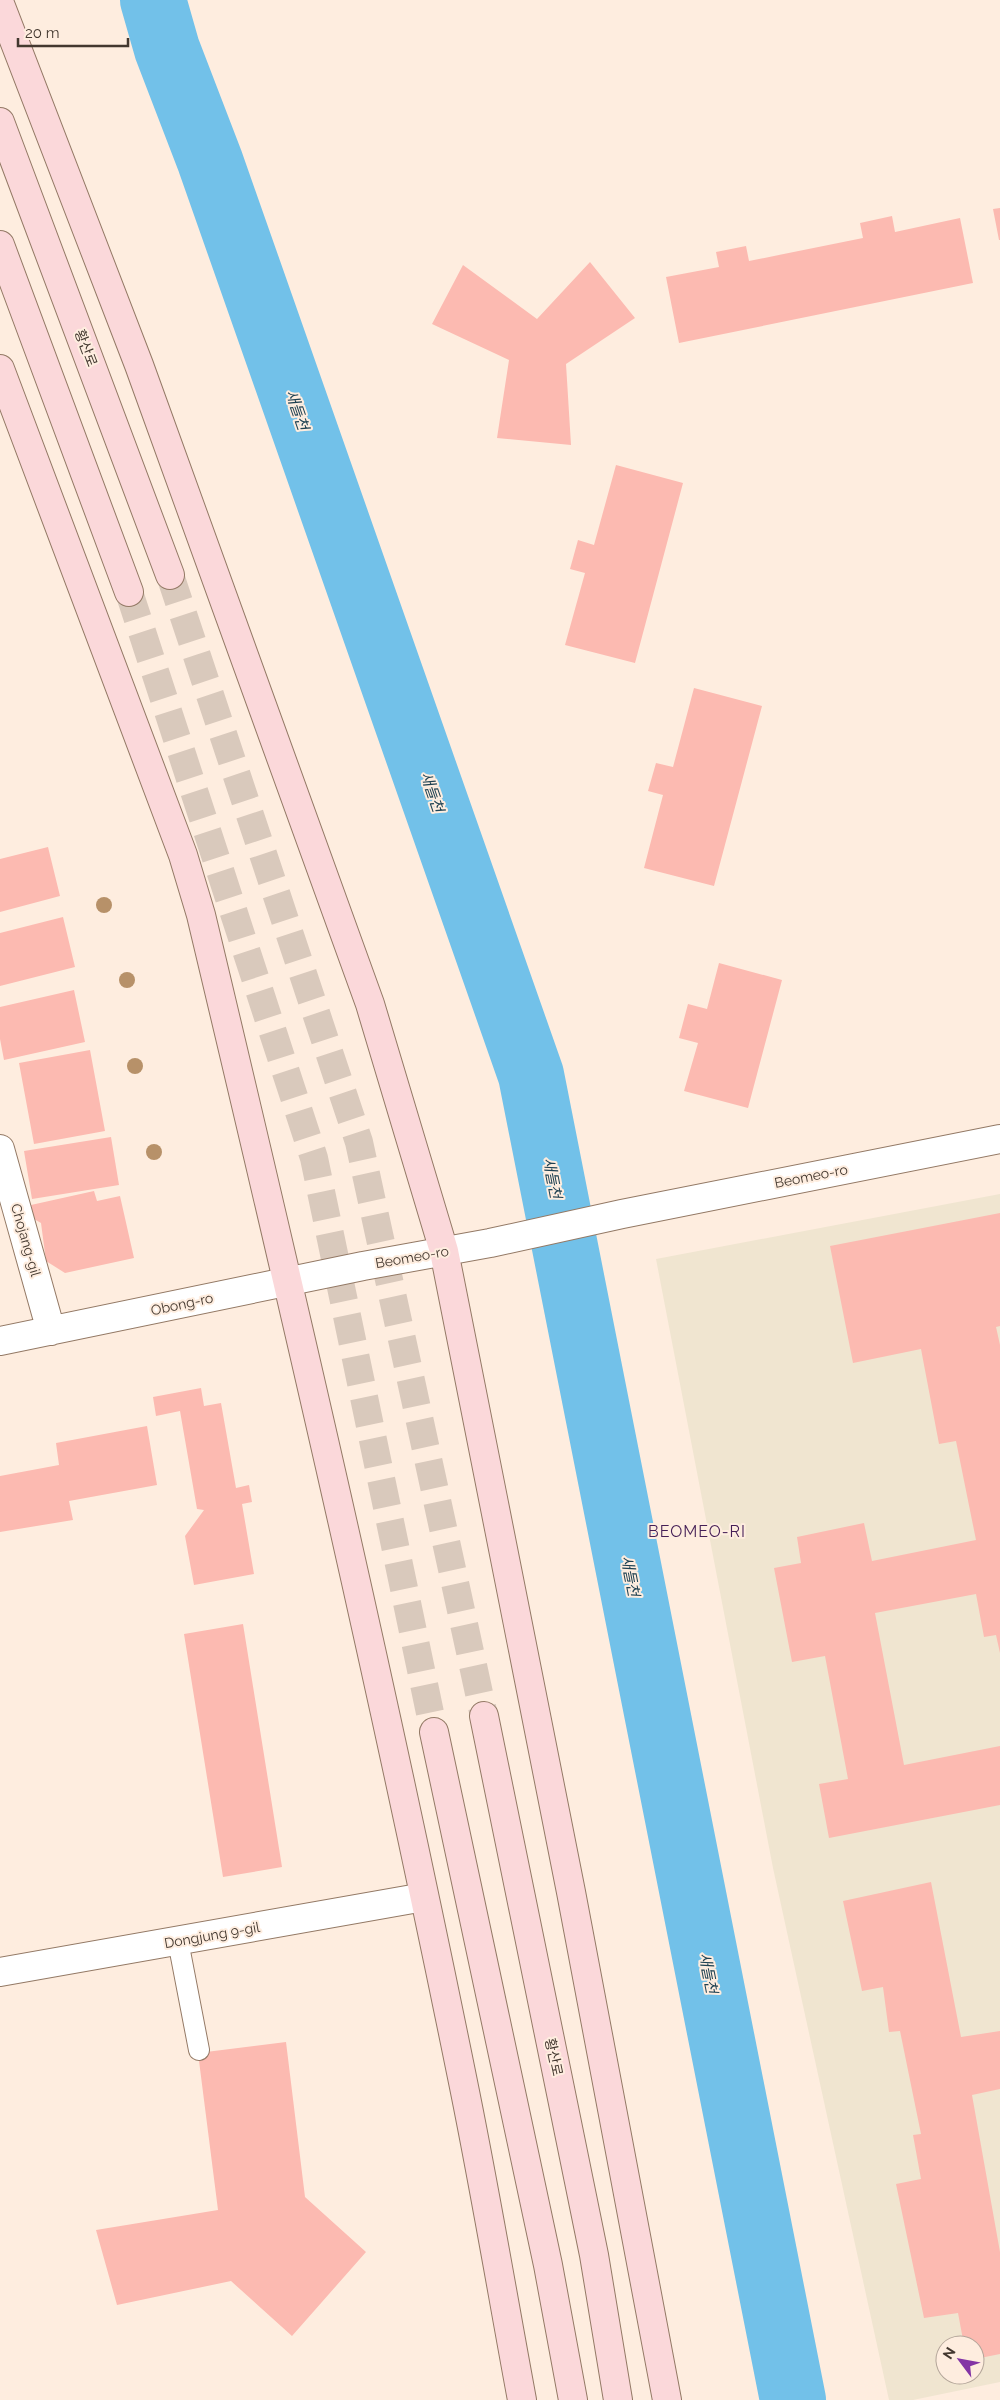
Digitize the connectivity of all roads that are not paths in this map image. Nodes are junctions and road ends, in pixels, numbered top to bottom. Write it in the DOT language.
graph roads {
  1 [pos="0,4"];
  2 [pos="0,122"];
  3 [pos="0,245"];
  4 [pos="0,369"];
  5 [pos="170,575"];
  6 [pos="129,592"];
  7 [pos="1000,1139"];
  8 [pos="0,1149"];
  9 [pos="444,1251"];
  10 [pos="364,1266"];
  11 [pos="288,1283"];
  12 [pos="52,1331"];
  13 [pos="0,1341"];
  14 [pos="484,1716"];
  15 [pos="434,1732"];
  16 [pos="424,1897"];
  17 [pos="178,1941"];
  18 [pos="0,1972"];
  19 [pos="199,2050"];
  20 [pos="522,2400"];
  21 [pos="573,2400"];
  22 [pos="618,2400"];
  23 [pos="667,2400"];
  1 -- 9 [label="main road"];
  2 -- 5 [label="main road, 황산로"];
  3 -- 6 [label="main road"];
  4 -- 11 [label="main road"];
  7 -- 9 [label="street, Beomeo-ro"];
  8 -- 12 [label="street, Chojang-gil"];
  9 -- 10 [label="street, Beomeo-ro"];
  9 -- 23 [label="main road"];
  10 -- 11 [label="street, Obong-ro"];
  11 -- 12 [label="street, Obong-ro"];
  11 -- 16 [label="main road"];
  12 -- 13 [label="street, Obong-ro"];
  14 -- 22 [label="main road, 황산로"];
  15 -- 21 [label="main road"];
  16 -- 17 [label="street, Dongjung 9-gil"];
  16 -- 20 [label="main road"];
  17 -- 18 [label="street, Dongjung 9-gil"];
  17 -- 19 [label="lane"];
}
